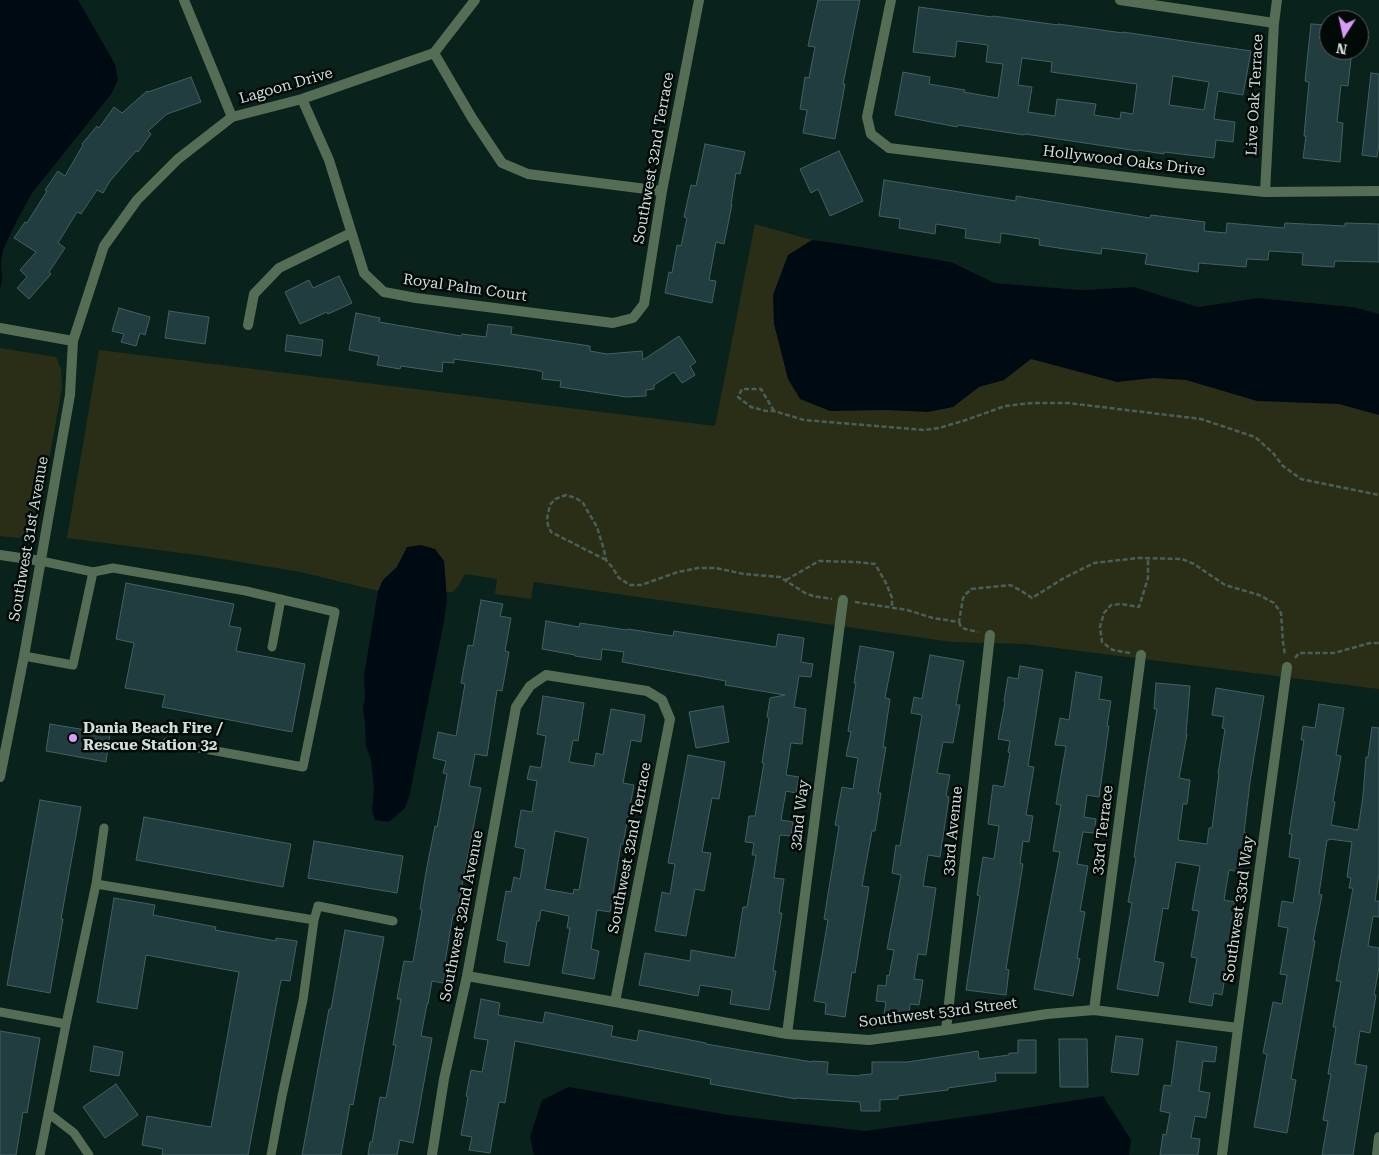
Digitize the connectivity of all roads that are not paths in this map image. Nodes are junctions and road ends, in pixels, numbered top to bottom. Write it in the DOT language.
graph roads {
  1 [pos="184,0"];
  2 [pos="475,0"];
  3 [pos="699,0"];
  4 [pos="891,0"];
  5 [pos="1120,0"];
  6 [pos="1277,0"];
  7 [pos="1274,23"];
  8 [pos="434,53"];
  9 [pos="302,100"];
  10 [pos="232,117"];
  11 [pos="662,191"];
  12 [pos="1379,191"];
  13 [pos="1265,192"];
  14 [pos="351,233"];
  15 [pos="634,318"];
  16 [pos="248,325"];
  17 [pos="0,328"];
  18 [pos="72,341"];
  19 [pos="70,395"];
  20 [pos="0,555"];
  21 [pos="41,561"];
  22 [pos="94,572"];
  23 [pos="281,599"];
  24 [pos="843,600"];
  25 [pos="990,634"];
  26 [pos="272,647"];
  27 [pos="1141,655"];
  28 [pos="24,656"];
  29 [pos="1287,666"];
  30 [pos="662,700"];
  31 [pos="167,742"];
  32 [pos="0,777"];
  33 [pos="104,828"];
  34 [pos="96,884"];
  35 [pos="314,920"];
  36 [pos="393,921"];
  37 [pos="467,976"];
  38 [pos="615,1002"];
  39 [pos="1094,1010"];
  40 [pos="0,1012"];
  41 [pos="66,1024"];
  42 [pos="1238,1028"];
  43 [pos="946,1030"];
  44 [pos="787,1034"];
  45 [pos="48,1113"];
  46 [pos="1379,1137"];
  47 [pos="40,1155"];
  48 [pos="89,1155"];
  49 [pos="271,1155"];
  50 [pos="432,1155"];
  51 [pos="1222,1155"];
  52 [pos="1377,1155"];
  1 -- 10 [label="street"];
  2 -- 8 [label="street"];
  3 -- 11 [label="street, Southwest 32nd Terrace"];
  4 -- 13 [label="street, Hollywood Oaks Drive"];
  5 -- 7 [label="street"];
  6 -- 7 [label="street, Live Oak Terrace"];
  7 -- 13 [label="street, Live Oak Terrace"];
  8 -- 9 [label="street, Lagoon Drive"];
  8 -- 11 [label="street"];
  9 -- 10 [label="street, Lagoon Drive"];
  9 -- 14 [label="street, Royal Palm Court"];
  10 -- 18 [label="street, Lagoon Drive"];
  11 -- 15 [label="street, Southwest 32nd Terrace"];
  12 -- 13 [label="street, Hollywood Oaks Drive"];
  14 -- 15 [label="street, Royal Palm Court"];
  14 -- 16 [label="street"];
  17 -- 18 [label="street"];
  18 -- 19 [label="street, Lagoon Drive"];
  19 -- 21 [label="street, Southwest 31st Avenue"];
  20 -- 21 [label="street"];
  21 -- 22 [label="lane"];
  21 -- 28 [label="street, Southwest 31st Avenue"];
  22 -- 23 [label="lane"];
  22 -- 28 [label="lane"];
  23 -- 26 [label="lane"];
  23 -- 31 [label="lane"];
  24 -- 44 [label="street, 32nd Way"];
  25 -- 43 [label="street, 33rd Avenue"];
  27 -- 39 [label="street, 33rd Terrace"];
  28 -- 32 [label="street, Southwest 31st Avenue"];
  29 -- 42 [label="street, Southwest 33rd Way"];
  30 -- 37 [label="street, Southwest 32nd Avenue"];
  30 -- 38 [label="street, Southwest 32nd Terrace"];
  33 -- 34 [label="lane"];
  34 -- 35 [label="lane"];
  34 -- 41 [label="lane"];
  35 -- 36 [label="lane"];
  35 -- 49 [label="lane"];
  37 -- 38 [label="street, Southwest 53rd Street"];
  37 -- 50 [label="street, Southwest 32nd Avenue"];
  38 -- 44 [label="street, Southwest 53rd Street"];
  39 -- 42 [label="street, Southwest 53rd Street"];
  39 -- 43 [label="street, Southwest 53rd Street"];
  40 -- 41 [label="lane"];
  41 -- 45 [label="lane"];
  42 -- 51 [label="street, Southwest 33rd Way"];
  43 -- 44 [label="street, Southwest 53rd Street"];
  45 -- 47 [label="lane"];
  45 -- 48 [label="lane"];
  46 -- 52 [label="street"];
}
